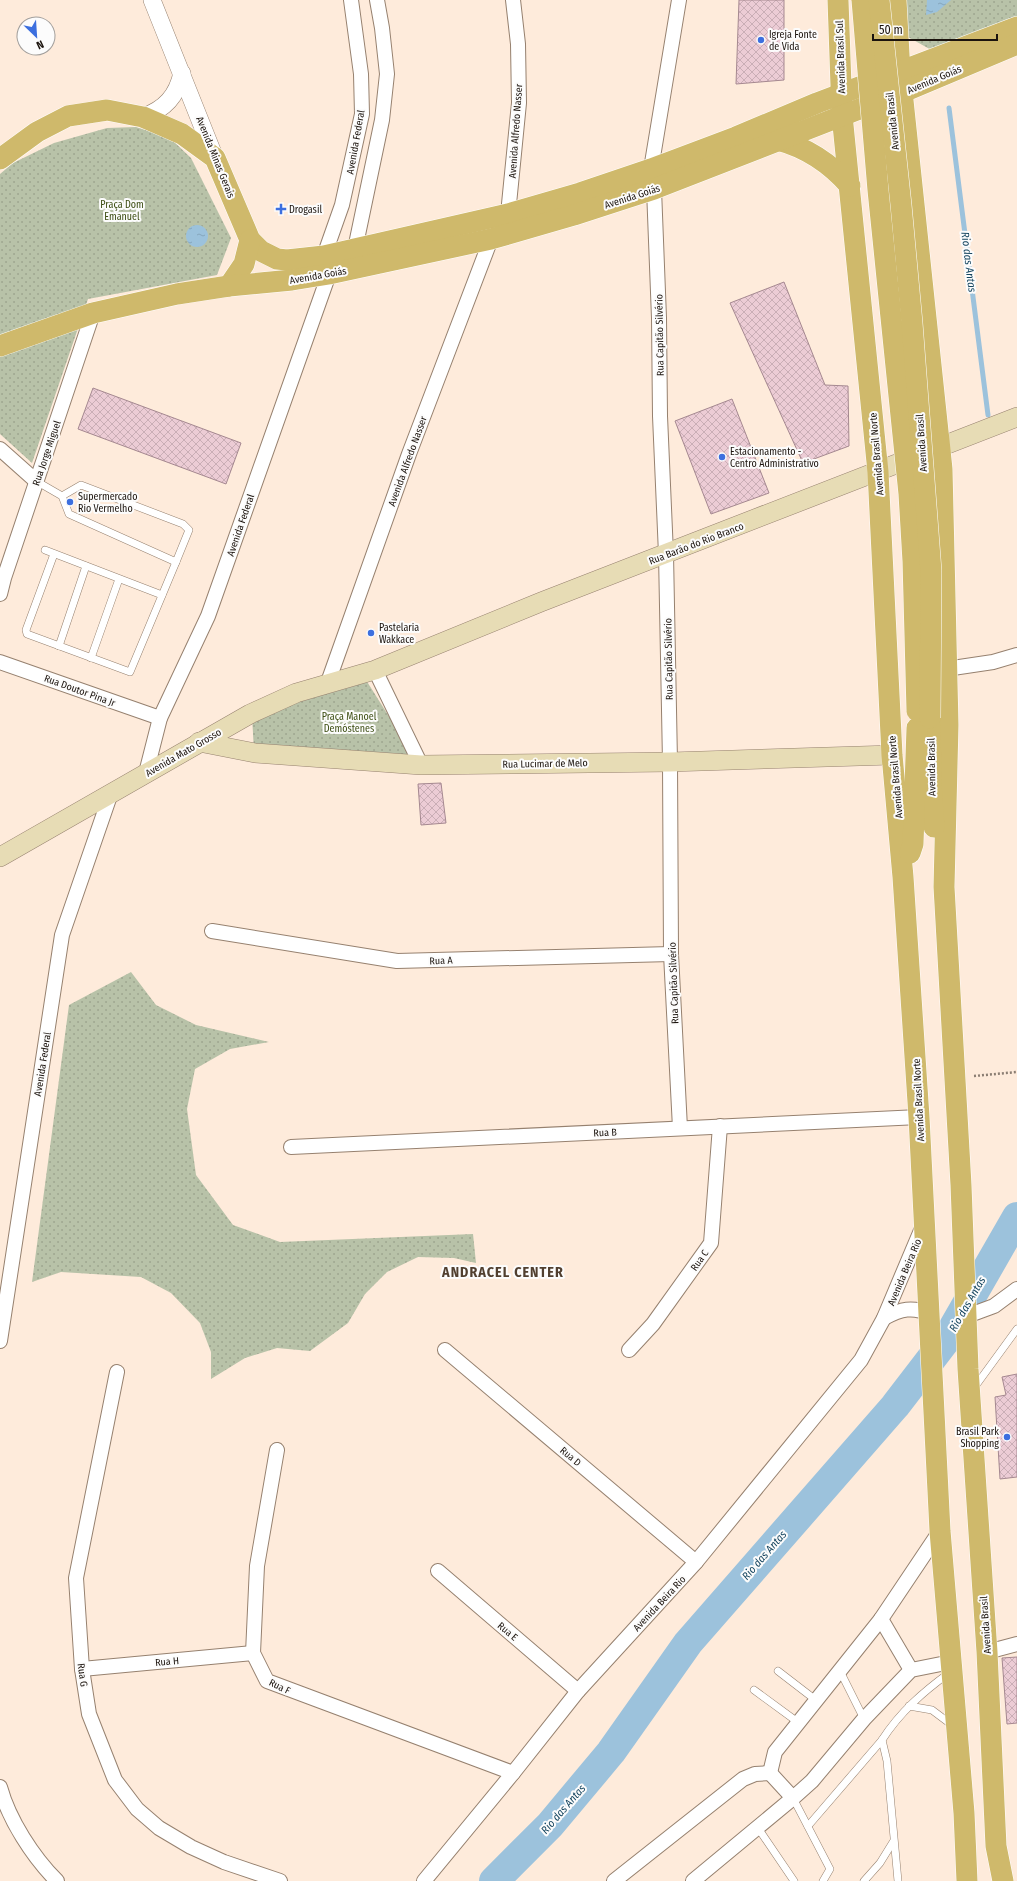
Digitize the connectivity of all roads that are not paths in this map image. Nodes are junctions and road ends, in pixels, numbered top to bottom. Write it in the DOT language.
graph roads {
  1 [pos="152,0"];
  2 [pos="351,0"];
  3 [pos="377,0"];
  4 [pos="513,0"];
  5 [pos="679,0"];
  6 [pos="838,0"];
  7 [pos="862,0"];
  8 [pos="879,0"];
  9 [pos="896,0"];
  10 [pos="1017,27"];
  11 [pos="897,28"];
  12 [pos="1017,44"];
  13 [pos="939,56"];
  14 [pos="182,74"];
  15 [pos="901,82"];
  16 [pos="841,104"];
  17 [pos="143,117"];
  18 [pos="778,140"];
  19 [pos="3,154"];
  20 [pos="215,158"];
  21 [pos="652,179"];
  22 [pos="850,186"];
  23 [pos="508,214"];
  24 [pos="491,239"];
  25 [pos="250,240"];
  26 [pos="355,249"];
  27 [pos="327,265"];
  28 [pos="229,286"];
  29 [pos="93,313"];
  30 [pos="0,346"];
  31 [pos="1017,417"];
  32 [pos="941,446"];
  33 [pos="0,449"];
  34 [pos="878,472"];
  35 [pos="36,481"];
  36 [pos="62,496"];
  37 [pos="45,550"];
  38 [pos="54,554"];
  39 [pos="666,554"];
  40 [pos="176,562"];
  41 [pos="86,566"];
  42 [pos="119,579"];
  43 [pos="0,593"];
  44 [pos="162,596"];
  45 [pos="59,646"];
  46 [pos="1017,655"];
  47 [pos="91,658"];
  48 [pos="0,662"];
  49 [pos="946,669"];
  50 [pos="375,670"];
  51 [pos="326,685"];
  52 [pos="160,718"];
  53 [pos="923,718"];
  54 [pos="199,742"];
  55 [pos="892,755"];
  56 [pos="670,762"];
  57 [pos="421,765"];
  58 [pos="146,773"];
  59 [pos="111,793"];
  60 [pos="0,857"];
  61 [pos="903,877"];
  62 [pos="944,887"];
  63 [pos="212,931"];
  64 [pos="671,954"];
  65 [pos="919,1117"];
  66 [pos="720,1126"];
  67 [pos="680,1128"];
  68 [pos="291,1147"];
  69 [pos="924,1225"];
  70 [pos="1017,1289"];
  71 [pos="967,1316"];
  72 [pos="884,1318"];
  73 [pos="930,1320"];
  74 [pos="1017,1329"];
  75 [pos="0,1341"];
  76 [pos="445,1350"];
  77 [pos="629,1350"];
  78 [pos="116,1372"];
  79 [pos="969,1395"];
  80 [pos="277,1450"];
  81 [pos="940,1531"];
  82 [pos="696,1562"];
  83 [pos="438,1571"];
  84 [pos="881,1619"];
  85 [pos="1017,1644"];
  86 [pos="987,1652"];
  87 [pos="253,1653"];
  88 [pos="952,1667"];
  89 [pos="82,1669"];
  90 [pos="778,1670"];
  91 [pos="911,1670"];
  92 [pos="840,1671"];
  93 [pos="754,1690"];
  94 [pos="578,1691"];
  95 [pos="817,1700"];
  96 [pos="909,1706"];
  97 [pos="864,1719"];
  98 [pos="799,1723"];
  99 [pos="956,1731"];
  100 [pos="882,1740"];
  101 [pos="513,1773"];
  102 [pos="770,1773"];
  103 [pos="0,1787"];
  104 [pos="794,1798"];
  105 [pos="808,1826"];
  106 [pos="758,1828"];
  107 [pos="893,1842"];
  108 [pos="996,1846"];
  109 [pos="968,1878"];
  110 [pos="57,1881"];
  111 [pos="280,1881"];
  112 [pos="424,1881"];
  113 [pos="614,1881"];
  114 [pos="692,1881"];
  115 [pos="794,1881"];
  116 [pos="823,1881"];
  117 [pos="864,1881"];
  118 [pos="898,1881"];
  119 [pos="997,1881"];
  120 [pos="1003,1881"];
  1 -- 14 [label="street, Avenida Minas Gerais"];
  2 -- 27 [label="street, Avenida Federal"];
  3 -- 26 [label="street, Avenida Federal"];
  4 -- 23 [label="street, Avenida Alfredo Nasser"];
  5 -- 21 [label="street, Rua Capitão Silvério"];
  6 -- 16 [label="main road, Avenida Brasil Sul"];
  7 -- 53 [label="main road, Avenida Brasil, bridge"];
  8 -- 53 [label="main road, Avenida Brasil, bridge"];
  9 -- 11 [label="main road"];
  10 -- 13 [label="main road, Avenida Goiás"];
  11 -- 13 [label="main road"];
  11 -- 15 [label="main road"];
  12 -- 15 [label="main road, Avenida Goiás"];
  13 -- 15 [label="main road, Avenida Goiás"];
  14 -- 17 [label="street"];
  14 -- 20 [label="street, Avenida Minas Gerais"];
  15 -- 16 [label="main road, Avenida Goiás"];
  15 -- 32 [label="main road"];
  16 -- 18 [label="main road, Avenida Goiás"];
  16 -- 21 [label="main road, Avenida Goiás"];
  16 -- 22 [label="main road, Avenida Brasil Norte"];
  17 -- 19 [label="main road"];
  17 -- 20 [label="main road"];
  18 -- 21 [label="main road, Avenida Goiás"];
  18 -- 22 [label="main road"];
  20 -- 25 [label="main road, Avenida Minas Gerais"];
  21 -- 23 [label="main road, Avenida Goiás"];
  21 -- 24 [label="main road, Avenida Goiás"];
  21 -- 39 [label="street, Rua Capitão Silvério"];
  22 -- 34 [label="main road, Avenida Brasil Norte"];
  23 -- 26 [label="main road, Avenida Goiás"];
  24 -- 27 [label="main road, Avenida Goiás"];
  24 -- 51 [label="street, Avenida Alfredo Nasser"];
  25 -- 27 [label="main road, Avenida Goiás"];
  25 -- 28 [label="main road"];
  26 -- 27 [label="main road, Avenida Goiás"];
  27 -- 28 [label="main road, Avenida Goiás"];
  27 -- 52 [label="street, Avenida Federal"];
  28 -- 29 [label="main road"];
  29 -- 30 [label="main road"];
  29 -- 35 [label="street, Rua Jorge Miguel"];
  31 -- 32 [label="main road, Rua Barão do Rio Branco"];
  32 -- 34 [label="main road, Rua Barão do Rio Branco"];
  32 -- 49 [label="main road"];
  33 -- 35 [label="street"];
  34 -- 39 [label="main road, Rua Barão do Rio Branco"];
  34 -- 55 [label="main road, Avenida Brasil Norte"];
  35 -- 36 [label="lane"];
  35 -- 43 [label="street, Rua Jorge Miguel"];
  36 -- 40 [label="lane"];
  36 -- 40 [label="lane"];
  37 -- 38 [label="lane"];
  38 -- 41 [label="lane"];
  38 -- 45 [label="lane"];
  39 -- 50 [label="main road, Rua Barão do Rio Branco"];
  39 -- 56 [label="street, Rua Capitão Silvério"];
  40 -- 44 [label="lane"];
  41 -- 42 [label="lane"];
  41 -- 45 [label="lane"];
  42 -- 44 [label="lane"];
  42 -- 47 [label="lane"];
  44 -- 47 [label="lane"];
  45 -- 47 [label="lane"];
  46 -- 49 [label="street"];
  48 -- 52 [label="street, Rua Doutor Pina Jr"];
  49 -- 62 [label="main road"];
  50 -- 51 [label="main road, Avenida Mato Grosso"];
  50 -- 57 [label="street"];
  51 -- 54 [label="main road, Avenida Mato Grosso"];
  52 -- 58 [label="street, Avenida Federal"];
  53 -- 61 [label="main road, Avenida Brasil"];
  53 -- 62 [label="main road, Avenida Brasil"];
  54 -- 57 [label="main road, Rua Lucimar de Melo"];
  54 -- 58 [label="main road, Avenida Mato Grosso"];
  55 -- 56 [label="main road, Rua Lucimar de Melo"];
  55 -- 61 [label="main road, Avenida Brasil Norte"];
  56 -- 57 [label="main road, Rua Lucimar de Melo"];
  56 -- 64 [label="street, Rua Capitão Silvério"];
  58 -- 59 [label="main road, Avenida Mato Grosso"];
  59 -- 60 [label="main road, Avenida Mato Grosso"];
  59 -- 75 [label="street, Avenida Federal"];
  61 -- 65 [label="main road, Avenida Brasil Norte"];
  62 -- 71 [label="main road"];
  63 -- 64 [label="street, Rua A"];
  64 -- 67 [label="street, Rua Capitão Silvério"];
  65 -- 66 [label="street, Rua B"];
  65 -- 69 [label="main road, Avenida Brasil Norte"];
  66 -- 67 [label="street, Rua B"];
  66 -- 77 [label="street, Rua C"];
  67 -- 68 [label="street, Rua B"];
  69 -- 72 [label="street, Avenida Beira Rio"];
  69 -- 73 [label="main road, Avenida Brasil Norte"];
  70 -- 71 [label="street"];
  71 -- 79 [label="main road, Avenida Brasil"];
  72 -- 73 [label="street, Avenida Beira Rio"];
  72 -- 82 [label="street, Avenida Beira Rio"];
  73 -- 81 [label="main road, Avenida Brasil Norte"];
  74 -- 79 [label="lane"];
  76 -- 82 [label="street, Rua D"];
  78 -- 89 [label="street, Rua G"];
  79 -- 86 [label="main road, Avenida Brasil"];
  80 -- 87 [label="street, Rua F"];
  81 -- 84 [label="street"];
  81 -- 88 [label="main road"];
  82 -- 94 [label="street, Avenida Beira Rio"];
  83 -- 94 [label="street, Rua E"];
  84 -- 91 [label="street"];
  84 -- 92 [label="street"];
  85 -- 86 [label="street"];
  86 -- 108 [label="main road, Avenida Brasil"];
  87 -- 89 [label="street, Rua H"];
  87 -- 101 [label="street, Rua F"];
  88 -- 91 [label="street"];
  88 -- 96 [label="lane"];
  88 -- 99 [label="main road"];
  89 -- 111 [label="street, Rua G"];
  90 -- 95 [label="lane"];
  91 -- 97 [label="street"];
  92 -- 95 [label="street"];
  92 -- 97 [label="lane"];
  93 -- 98 [label="lane"];
  94 -- 101 [label="street, Avenida Beira Rio"];
  95 -- 98 [label="street"];
  96 -- 99 [label="lane"];
  96 -- 100 [label="lane"];
  97 -- 104 [label="street"];
  98 -- 102 [label="street"];
  99 -- 109 [label="main road"];
  100 -- 105 [label="lane"];
  100 -- 107 [label="lane"];
  101 -- 112 [label="street, Avenida Beira Rio"];
  102 -- 104 [label="street"];
  102 -- 113 [label="street"];
  103 -- 110 [label="street"];
  104 -- 105 [label="lane"];
  104 -- 106 [label="street"];
  105 -- 116 [label="lane"];
  106 -- 114 [label="street"];
  106 -- 115 [label="lane"];
  107 -- 117 [label="lane"];
  107 -- 118 [label="lane"];
  108 -- 119 [label="main road"];
  108 -- 120 [label="main road, Avenida Brasil"];
}
